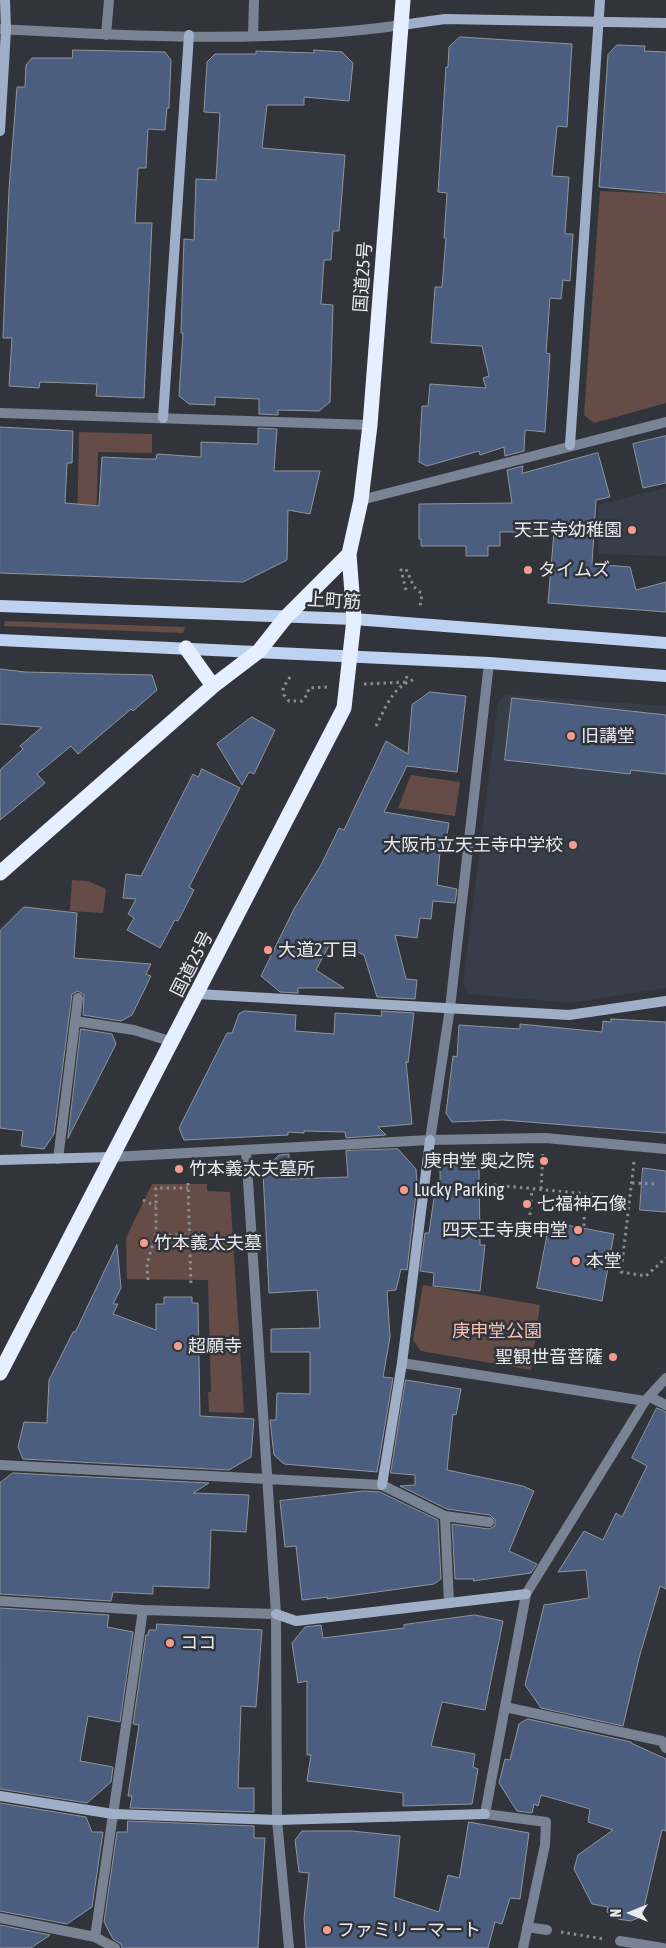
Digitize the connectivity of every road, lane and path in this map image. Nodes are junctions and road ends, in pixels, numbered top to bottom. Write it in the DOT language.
graph roads {
  1 [pos="5,0"];
  2 [pos="109,0"];
  3 [pos="254,0"];
  4 [pos="403,0"];
  5 [pos="600,0"];
  6 [pos="597,22"];
  7 [pos="666,23"];
  8 [pos="402,25"];
  9 [pos="3,29"];
  10 [pos="106,35"];
  11 [pos="189,35"];
  12 [pos="253,36"];
  13 [pos="0,131"];
  14 [pos="0,413"];
  15 [pos="163,418"];
  16 [pos="666,422"];
  17 [pos="370,425"];
  18 [pos="570,445"];
  19 [pos="361,500"];
  20 [pos="349,554"];
  21 [pos="406,590"];
  22 [pos="422,594"];
  23 [pos="0,606"];
  24 [pos="286,617"];
  25 [pos="354,619"];
  26 [pos="0,640"];
  27 [pos="666,642"];
  28 [pos="186,648"];
  29 [pos="259,651"];
  30 [pos="350,656"];
  31 [pos="489,663"];
  32 [pos="666,676"];
  33 [pos="290,677"];
  34 [pos="406,682"];
  35 [pos="213,686"];
  36 [pos="309,688"];
  37 [pos="376,726"];
  38 [pos="0,873"];
  39 [pos="197,994"];
  40 [pos="78,998"];
  41 [pos="666,1001"];
  42 [pos="450,1008"];
  43 [pos="75,1021"];
  44 [pos="173,1042"];
  45 [pos="544,1138"];
  46 [pos="430,1140"];
  47 [pos="636,1146"];
  48 [pos="666,1149"];
  49 [pos="246,1150"];
  50 [pos="112,1157"];
  51 [pos="58,1158"];
  52 [pos="0,1160"];
  53 [pos="188,1183"];
  54 [pos="632,1184"];
  55 [pos="658,1184"];
  56 [pos="494,1185"];
  57 [pos="188,1188"];
  58 [pos="532,1189"];
  59 [pos="541,1190"];
  60 [pos="585,1194"];
  61 [pos="630,1198"];
  62 [pos="143,1200"];
  63 [pos="156,1206"];
  64 [pos="530,1215"];
  65 [pos="584,1226"];
  66 [pos="156,1235"];
  67 [pos="190,1235"];
  68 [pos="666,1258"];
  69 [pos="148,1280"];
  70 [pos="191,1287"];
  71 [pos="402,1363"];
  72 [pos="0,1373"];
  73 [pos="666,1378"];
  74 [pos="648,1399"];
  75 [pos="666,1405"];
  76 [pos="0,1465"];
  77 [pos="268,1480"];
  78 [pos="382,1485"];
  79 [pos="445,1516"];
  80 [pos="490,1522"];
  81 [pos="526,1594"];
  82 [pos="0,1602"];
  83 [pos="449,1603"];
  84 [pos="143,1610"];
  85 [pos="276,1614"];
  86 [pos="505,1707"];
  87 [pos="666,1748"];
  88 [pos="0,1796"];
  89 [pos="114,1814"];
  90 [pos="485,1814"];
  91 [pos="277,1820"];
  92 [pos="0,1918"];
  93 [pos="527,1926"];
  94 [pos="547,1930"];
  95 [pos="572,1934"];
  96 [pos="95,1937"];
  97 [pos="620,1941"];
  98 [pos="115,1948"];
  99 [pos="288,1948"];
  100 [pos="523,1948"];
  101 [pos="664,1948"];
  1 -- 9 [label="street"];
  2 -- 10 [label="street"];
  3 -- 12 [label="street"];
  4 -- 8 [label="highway, 国道25号"];
  5 -- 6 [label="street"];
  6 -- 7 [label="street"];
  6 -- 8 [label="street"];
  6 -- 18 [label="street"];
  8 -- 12 [label="street"];
  8 -- 17 [label="highway, 国道25号"];
  9 -- 10 [label="street"];
  9 -- 13 [label="street"];
  10 -- 11 [label="street"];
  11 -- 12 [label="street"];
  11 -- 15 [label="street"];
  14 -- 15 [label="street"];
  15 -- 17 [label="street"];
  16 -- 18 [label="street"];
  17 -- 19 [label="highway, 国道25号"];
  18 -- 19 [label="street"];
  19 -- 20 [label="highway, 国道25号"];
  20 -- 24 [label="highway"];
  20 -- 25 [label="highway, 国道25号"];
  21 -- 22 [label="path"];
  23 -- 24 [label="main road, 上町筋"];
  24 -- 25 [label="main road, 上町筋"];
  24 -- 29 [label="highway"];
  25 -- 27 [label="main road, 上町筋"];
  25 -- 30 [label="highway, 国道25号"];
  26 -- 28 [label="main road"];
  28 -- 29 [label="main road"];
  28 -- 35 [label="highway"];
  29 -- 30 [label="main road"];
  29 -- 35 [label="highway"];
  30 -- 31 [label="main road"];
  30 -- 39 [label="highway, 国道25号"];
  31 -- 32 [label="main road"];
  31 -- 42 [label="street"];
  33 -- 36 [label="path"];
  34 -- 37 [label="path"];
  35 -- 38 [label="highway"];
  39 -- 42 [label="street"];
  39 -- 44 [label="highway, 国道25号"];
  40 -- 43 [label="street"];
  41 -- 42 [label="street"];
  42 -- 46 [label="street"];
  43 -- 44 [label="street"];
  43 -- 51 [label="street"];
  44 -- 50 [label="highway, 国道25号"];
  45 -- 46 [label="street"];
  45 -- 47 [label="street"];
  45 -- 59 [label="path"];
  46 -- 49 [label="street"];
  46 -- 71 [label="street"];
  47 -- 48 [label="street"];
  47 -- 54 [label="path"];
  49 -- 50 [label="street"];
  49 -- 77 [label="street"];
  50 -- 51 [label="street"];
  50 -- 72 [label="highway, 国道25号"];
  51 -- 52 [label="street"];
  53 -- 57 [label="path"];
  54 -- 55 [label="path"];
  54 -- 61 [label="path"];
  56 -- 58 [label="path"];
  57 -- 63 [label="path"];
  57 -- 67 [label="path"];
  58 -- 59 [label="path"];
  58 -- 64 [label="path"];
  59 -- 60 [label="path"];
  60 -- 61 [label="path"];
  60 -- 65 [label="path"];
  61 -- 68 [label="path"];
  62 -- 63 [label="path"];
  63 -- 66 [label="path"];
  66 -- 67 [label="path"];
  66 -- 69 [label="path"];
  67 -- 70 [label="path"];
  71 -- 74 [label="street"];
  71 -- 78 [label="street"];
  73 -- 74 [label="street"];
  74 -- 75 [label="street"];
  74 -- 81 [label="street"];
  76 -- 77 [label="street"];
  77 -- 78 [label="street"];
  77 -- 85 [label="street"];
  78 -- 79 [label="street"];
  79 -- 80 [label="street"];
  79 -- 83 [label="street"];
  81 -- 83 [label="street"];
  81 -- 86 [label="street"];
  82 -- 84 [label="street"];
  83 -- 85 [label="street"];
  84 -- 85 [label="street"];
  84 -- 89 [label="street"];
  85 -- 91 [label="street"];
  86 -- 87 [label="street"];
  86 -- 90 [label="street"];
  88 -- 89 [label="street"];
  89 -- 91 [label="street"];
  89 -- 96 [label="street"];
  90 -- 91 [label="street"];
  90 -- 93 [label="street"];
  91 -- 99 [label="street"];
  92 -- 96 [label="street"];
  93 -- 94 [label="street"];
  93 -- 100 [label="street"];
  95 -- 97 [label="path"];
  96 -- 98 [label="street"];
  97 -- 101 [label="street"];
}
